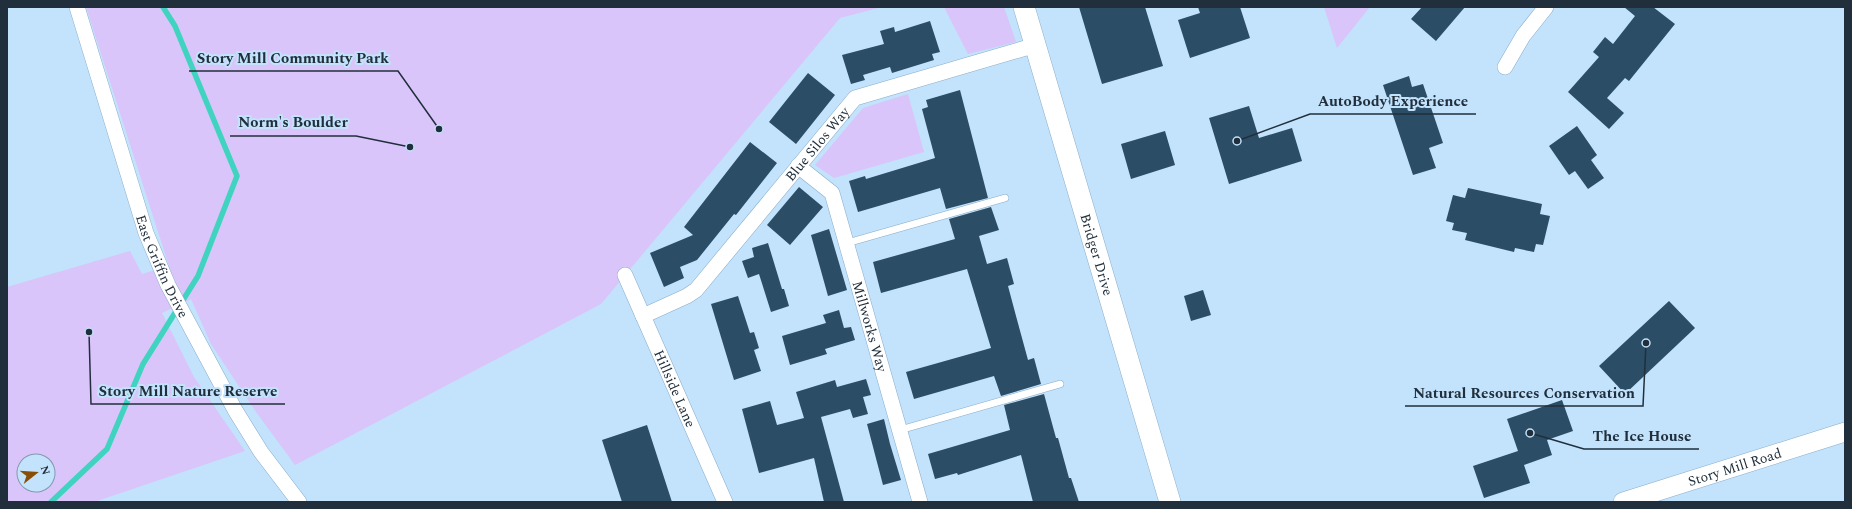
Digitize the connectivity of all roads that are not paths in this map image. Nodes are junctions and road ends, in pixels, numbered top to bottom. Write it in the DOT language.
graph roads {
  1 [pos="77,7"];
  2 [pos="1024,7"];
  3 [pos="1546,7"];
  4 [pos="1036,46"];
  5 [pos="1505,67"];
  6 [pos="798,166"];
  7 [pos="1005,198"];
  8 [pos="847,243"];
  9 [pos="625,275"];
  10 [pos="642,316"];
  11 [pos="1060,384"];
  12 [pos="900,430"];
  13 [pos="1845,432"];
  14 [pos="299,502"];
  15 [pos="725,502"];
  16 [pos="920,502"];
  17 [pos="1170,502"];
  18 [pos="1623,502"];
  1 -- 14 [label="street, East Griffin Drive"];
  2 -- 4 [label="main road, Bridger Drive"];
  3 -- 5 [label="street"];
  4 -- 6 [label="street, Blue Silos Way"];
  4 -- 17 [label="main road, Bridger Drive"];
  6 -- 8 [label="street, Millworks Way"];
  6 -- 10 [label="street, Blue Silos Way"];
  7 -- 8 [label="lane"];
  8 -- 12 [label="street, Millworks Way"];
  9 -- 10 [label="street, Hillside Lane"];
  10 -- 15 [label="street, Hillside Lane"];
  11 -- 12 [label="lane"];
  12 -- 16 [label="street, Millworks Way"];
  13 -- 18 [label="street, Story Mill Road"];
}
